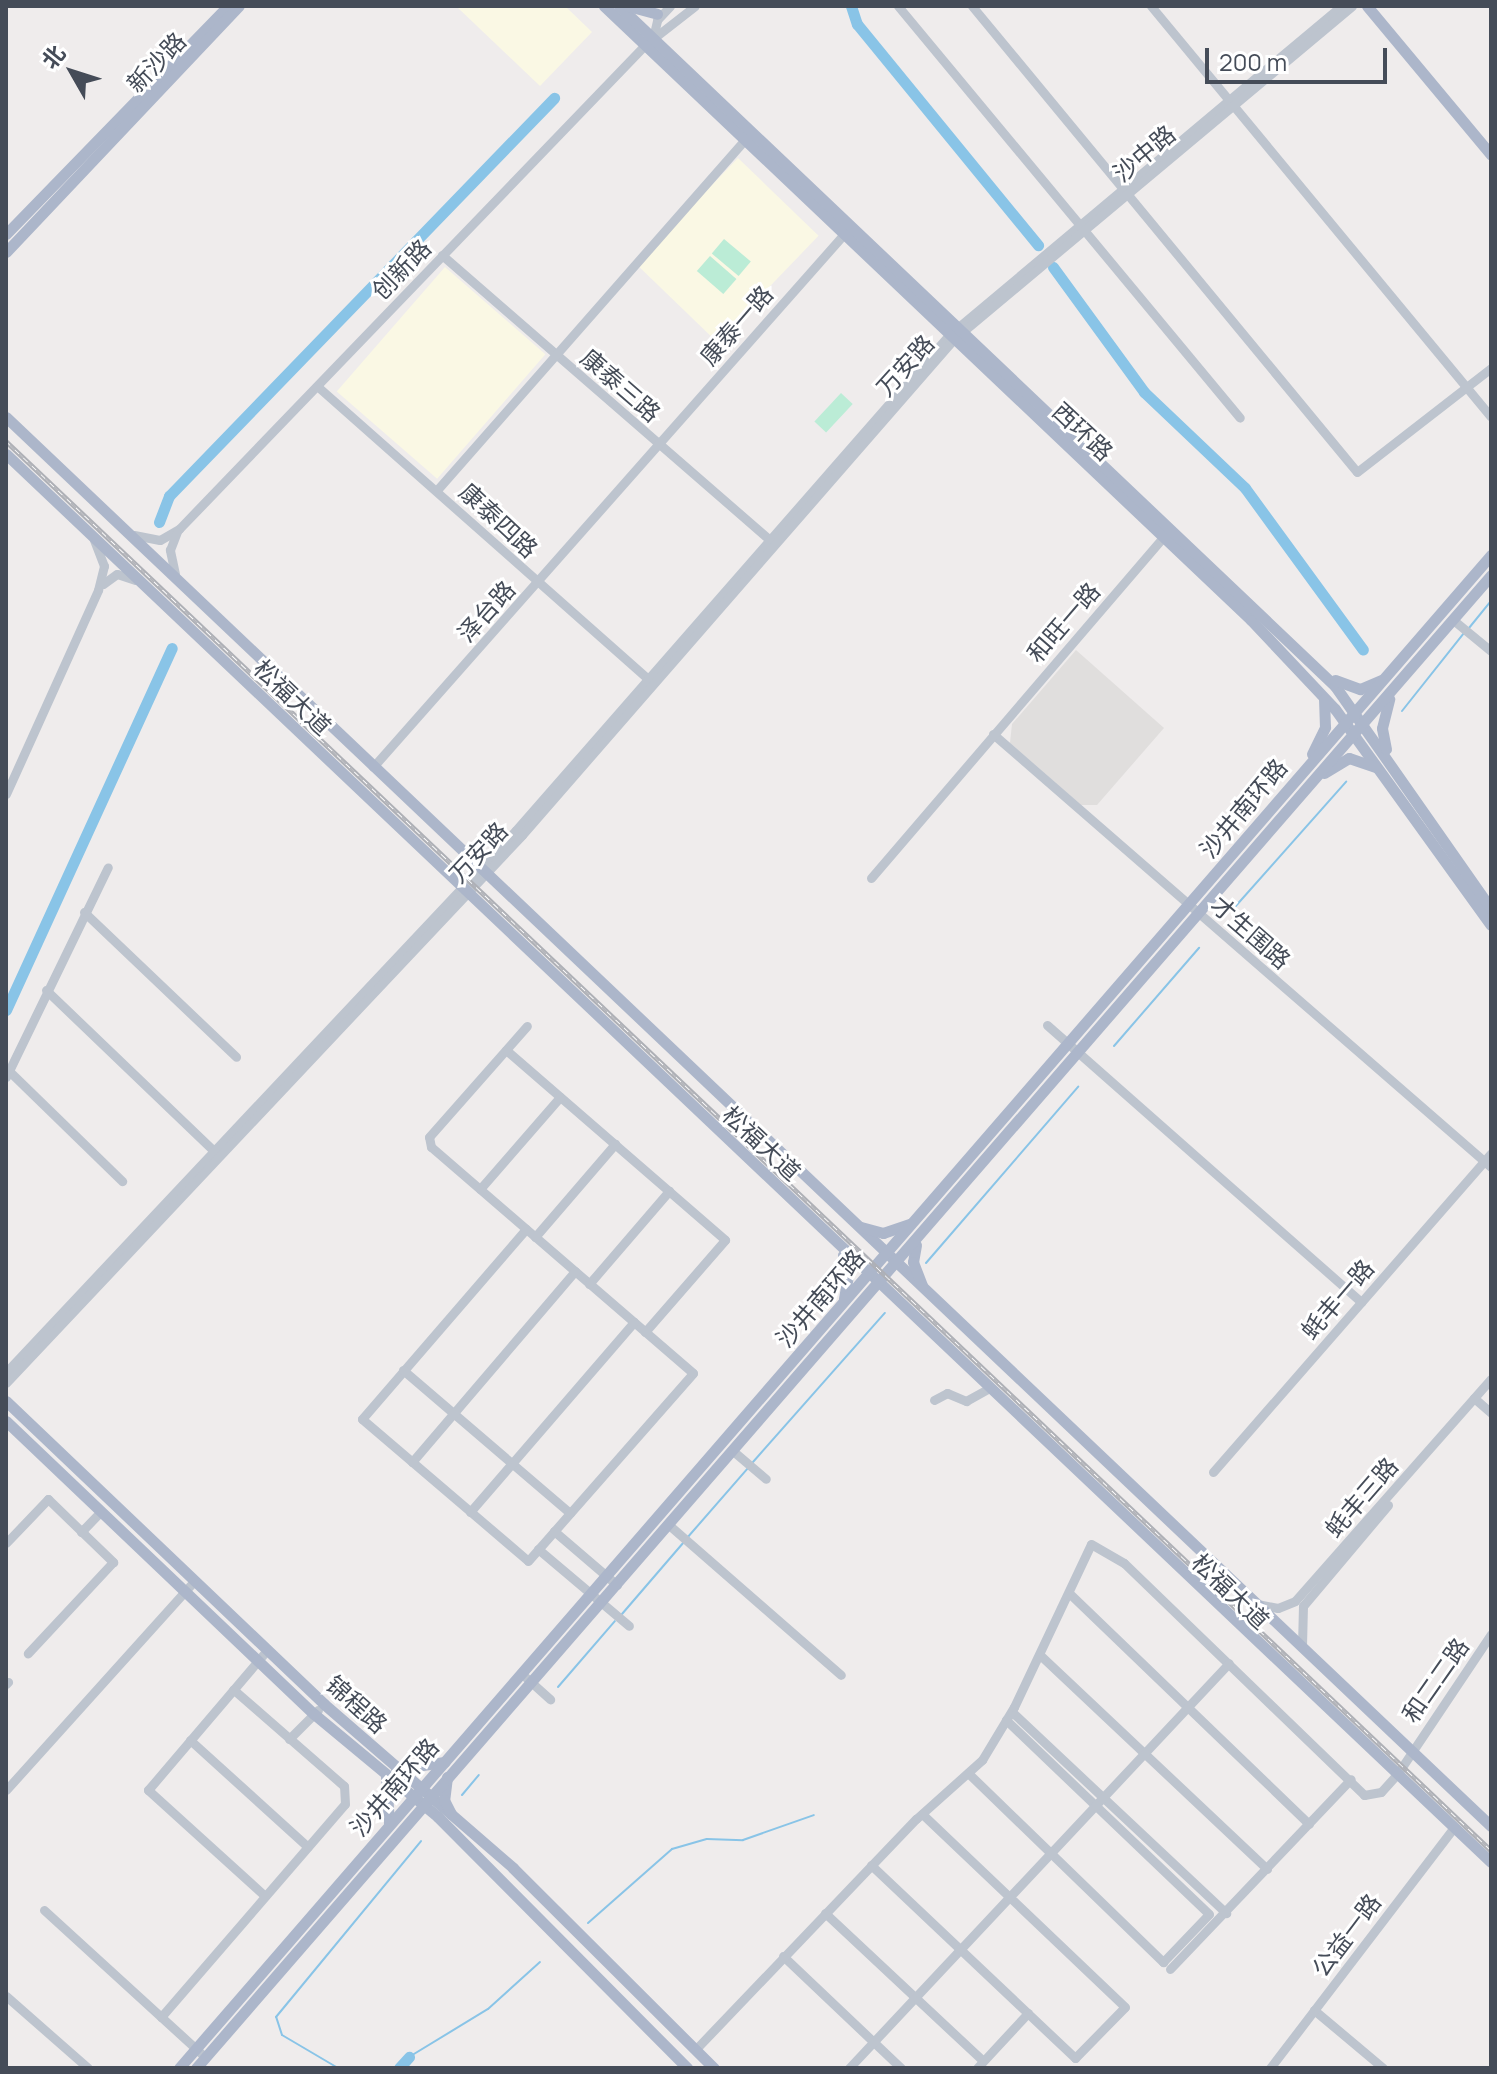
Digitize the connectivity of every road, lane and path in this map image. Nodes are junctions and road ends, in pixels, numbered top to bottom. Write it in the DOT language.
graph roads {
  1 [pos="228,6"];
  2 [pos="239,6"];
  3 [pos="604,6"];
  4 [pos="619,6"];
  5 [pos="628,6"];
  6 [pos="670,6"];
  7 [pos="695,6"];
  8 [pos="898,6"];
  9 [pos="972,6"];
  10 [pos="1151,6"];
  11 [pos="1341,6"];
  12 [pos="1352,6"];
  13 [pos="1367,6"];
  14 [pos="1377,6"];
  15 [pos="657,14"];
  16 [pos="649,41"];
  17 [pos="1233,100"];
  18 [pos="745,139"];
  19 [pos="1491,144"];
  20 [pos="1491,155"];
  21 [pos="1125,190"];
  22 [pos="1081,226"];
  23 [pos="6,234"];
  24 [pos="844,234"];
  25 [pos="6,252"];
  26 [pos="442,255"];
  27 [pos="956,334"];
  28 [pos="556,354"];
  29 [pos="1491,368"];
  30 [pos="317,386"];
  31 [pos="1466,387"];
  32 [pos="6,417"];
  33 [pos="1491,417"];
  34 [pos="1240,418"];
  35 [pos="659,444"];
  36 [pos="6,454"];
  37 [pos="437,490"];
  38 [pos="179,529"];
  39 [pos="129,533"];
  40 [pos="93,537"];
  41 [pos="1163,537"];
  42 [pos="772,542"];
  43 [pos="1491,555"];
  44 [pos="1491,575"];
  45 [pos="179,582"];
  46 [pos="537,583"];
  47 [pos="142,584"];
  48 [pos="98,590"];
  49 [pos="1461,627"];
  50 [pos="1491,651"];
  51 [pos="1324,674"];
  52 [pos="1393,680"];
  53 [pos="651,681"];
  54 [pos="1322,695"];
  55 [pos="1356,711"];
  56 [pos="1364,722"];
  57 [pos="1346,723"];
  58 [pos="1354,733"];
  59 [pos="993,734"];
  60 [pos="1387,753"];
  61 [pos="373,767"];
  62 [pos="1385,775"];
  63 [pos="1308,776"];
  64 [pos="6,794"];
  65 [pos="108,867"];
  66 [pos="482,872"];
  67 [pos="871,878"];
  68 [pos="464,892"];
  69 [pos="1491,909"];
  70 [pos="1195,910"];
  71 [pos="84,912"];
  72 [pos="1491,925"];
  73 [pos="46,990"];
  74 [pos="1047,1025"];
  75 [pos="527,1026"];
  76 [pos="1074,1048"];
  77 [pos="506,1050"];
  78 [pos="236,1057"];
  79 [pos="7,1074"];
  80 [pos="560,1097"];
  81 [pos="615,1144"];
  82 [pos="217,1154"];
  83 [pos="1489,1161"];
  84 [pos="122,1181"];
  85 [pos="480,1189"];
  86 [pos="669,1191"];
  87 [pos="920,1217"];
  88 [pos="853,1223"];
  89 [pos="526,1229"];
  90 [pos="924,1231"];
  91 [pos="535,1237"];
  92 [pos="833,1241"];
  93 [pos="891,1259"];
  94 [pos="575,1271"];
  95 [pos="869,1275"];
  96 [pos="589,1284"];
  97 [pos="878,1284"];
  98 [pos="929,1295"];
  99 [pos="1361,1302"];
  100 [pos="904,1308"];
  101 [pos="855,1311"];
  102 [pos="832,1317"];
  103 [pos="634,1322"];
  104 [pos="645,1332"];
  105 [pos="403,1370"];
  106 [pos="6,1372"];
  107 [pos="1491,1382"];
  108 [pos="6,1383"];
  109 [pos="988,1389"];
  110 [pos="934,1400"];
  111 [pos="1475,1400"];
  112 [pos="6,1401"];
  113 [pos="454,1413"];
  114 [pos="1491,1413"];
  115 [pos="6,1421"];
  116 [pos="733,1451"];
  117 [pos="412,1462"];
  118 [pos="513,1463"];
  119 [pos="1213,1472"];
  120 [pos="762,1476"];
  121 [pos="101,1511"];
  122 [pos="470,1512"];
  123 [pos="570,1513"];
  124 [pos="669,1525"];
  125 [pos="554,1531"];
  126 [pos="81,1532"];
  127 [pos="6,1543"];
  128 [pos="538,1549"];
  129 [pos="194,1581"];
  130 [pos="612,1581"];
  131 [pos="185,1591"];
  132 [pos="1069,1593"];
  133 [pos="596,1599"];
  134 [pos="1246,1599"];
  135 [pos="629,1626"];
  136 [pos="1491,1634"];
  137 [pos="1488,1648"];
  138 [pos="267,1650"];
  139 [pos="28,1653"];
  140 [pos="1304,1653"];
  141 [pos="1040,1655"];
  142 [pos="258,1661"];
  143 [pos="1229,1663"];
  144 [pos="841,1675"];
  145 [pos="527,1678"];
  146 [pos="233,1689"];
  147 [pos="550,1699"];
  148 [pos="324,1704"];
  149 [pos="1188,1708"];
  150 [pos="314,1714"];
  151 [pos="1009,1716"];
  152 [pos="289,1739"];
  153 [pos="190,1740"];
  154 [pos="1411,1749"];
  155 [pos="1145,1753"];
  156 [pos="446,1768"];
  157 [pos="391,1773"];
  158 [pos="968,1773"];
  159 [pos="1398,1773"];
  160 [pos="1351,1779"];
  161 [pos="7,1787"];
  162 [pos="419,1797"];
  163 [pos="1099,1801"];
  164 [pos="922,1814"];
  165 [pos="444,1816"];
  166 [pos="408,1820"];
  167 [pos="1309,1824"];
  168 [pos="388,1826"];
  169 [pos="1491,1826"];
  170 [pos="1454,1827"];
  171 [pos="308,1847"];
  172 [pos="1048,1854"];
  173 [pos="1491,1862"];
  174 [pos="871,1865"];
  175 [pos="1267,1869"];
  176 [pos="265,1896"];
  177 [pos="1008,1897"];
  178 [pos="44,1910"];
  179 [pos="825,1913"];
  180 [pos="1226,1913"];
  181 [pos="961,1950"];
  182 [pos="783,1956"];
  183 [pos="1170,1969"];
  184 [pos="6,1996"];
  185 [pos="915,1998"];
  186 [pos="1314,2010"];
  187 [pos="1028,2013"];
  188 [pos="161,2017"];
  189 [pos="874,2042"];
  190 [pos="695,2050"];
  191 [pos="201,2053"];
  192 [pos="980,2065"];
  193 [pos="88,2068"];
  194 [pos="179,2068"];
  195 [pos="196,2068"];
  196 [pos="687,2068"];
  197 [pos="714,2068"];
  198 [pos="849,2068"];
  199 [pos="901,2068"];
  200 [pos="1270,2068"];
  201 [pos="1383,2068"];
  1 -- 23 [label="main road, 新沙路"];
  2 -- 25 [label="main road, 新沙路"];
  3 -- 16 [label="main road, 西环路"];
  4 -- 16 [label="main road, 西环路"];
  5 -- 15 [label="main road"];
  6 -- 16 [label="street, 创新路"];
  7 -- 16 [label="street, 创新路"];
  8 -- 22 [label="street"];
  9 -- 21 [label="street"];
  10 -- 17 [label="street"];
  11 -- 17 [label="street, 沙中路"];
  12 -- 17 [label="street, 沙中路"];
  13 -- 20 [label="main road"];
  14 -- 19 [label="main road"];
  16 -- 18 [label="main road, 西环路"];
  16 -- 26 [label="street, 创新路"];
  16 -- 27 [label="main road, 西环路"];
  17 -- 21 [label="street, 沙中路"];
  17 -- 31 [label="street"];
  18 -- 24 [label="main road, 西环路"];
  18 -- 28 [label="street"];
  21 -- 22 [label="street, 沙中路"];
  21 -- 31 [label="street"];
  22 -- 27 [label="street, 沙中路"];
  22 -- 34 [label="street"];
  24 -- 27 [label="main road, 西环路"];
  24 -- 35 [label="street, 康泰一路"];
  26 -- 28 [label="street, 康泰三路"];
  26 -- 30 [label="street, 创新路"];
  27 -- 41 [label="main road, 西环路"];
  27 -- 42 [label="street, 万安路"];
  27 -- 51 [label="main road, 西环路"];
  28 -- 35 [label="street, 康泰三路"];
  28 -- 37 [label="street"];
  29 -- 31 [label="street"];
  30 -- 37 [label="street, 康泰四路"];
  30 -- 38 [label="street, 创新路"];
  31 -- 33 [label="street"];
  32 -- 39 [label="main road, 松福大道"];
  35 -- 42 [label="street, 康泰三路"];
  35 -- 46 [label="street, 泽台路"];
  36 -- 40 [label="main road, 松福大道"];
  37 -- 46 [label="street, 康泰四路"];
  38 -- 39 [label="street"];
  38 -- 45 [label="street"];
  39 -- 45 [label="main road, 松福大道"];
  40 -- 47 [label="main road, 松福大道"];
  40 -- 48 [label="street"];
  41 -- 54 [label="main road, 西环路"];
  41 -- 59 [label="street, 和旺一路"];
  42 -- 53 [label="street, 万安路"];
  43 -- 52 [label="main road, 沙井南环路"];
  44 -- 49 [label="main road, 沙井南环路"];
  45 -- 61 [label="main road, 松福大道"];
  46 -- 53 [label="street, 康泰四路"];
  46 -- 61 [label="street, 泽台路"];
  47 -- 48 [label="street"];
  47 -- 68 [label="main road, 松福大道"];
  48 -- 64 [label="street"];
  49 -- 50 [label="street"];
  49 -- 52 [label="main road, 沙井南环路"];
  51 -- 52 [label="main road"];
  51 -- 55 [label="main road, 西环路"];
  52 -- 55 [label="main road, 沙井南环路"];
  52 -- 56 [label="main road, 沙井南环路"];
  52 -- 60 [label="main road"];
  53 -- 66 [label="street, 万安路"];
  54 -- 57 [label="main road, 西环路"];
  54 -- 63 [label="main road"];
  55 -- 56 [label="main road, 西环路"];
  55 -- 57 [label="main road, 沙井南环路"];
  56 -- 58 [label="main road, 沙井南环路"];
  56 -- 60 [label="main road, 西环路"];
  57 -- 58 [label="main road, 西环路"];
  57 -- 63 [label="main road, 沙井南环路"];
  58 -- 62 [label="main road, 西环路"];
  58 -- 63 [label="main road, 沙井南环路"];
  59 -- 67 [label="street, 和旺一路"];
  59 -- 70 [label="street, 才生围路"];
  60 -- 69 [label="main road, 西环路"];
  61 -- 66 [label="main road, 松福大道"];
  62 -- 63 [label="main road"];
  62 -- 72 [label="main road, 西环路"];
  63 -- 70 [label="main road, 沙井南环路"];
  65 -- 71 [label="street"];
  66 -- 68 [label="street, 万安路"];
  66 -- 88 [label="main road, 松福大道"];
  68 -- 82 [label="street, 万安路"];
  68 -- 92 [label="main road, 松福大道"];
  70 -- 76 [label="main road, 沙井南环路"];
  70 -- 83 [label="street, 才生围路"];
  71 -- 73 [label="street"];
  71 -- 78 [label="street"];
  73 -- 79 [label="street"];
  73 -- 82 [label="street"];
  74 -- 76 [label="street"];
  75 -- 77 [label="street"];
  76 -- 87 [label="main road, 沙井南环路"];
  76 -- 90 [label="main road, 沙井南环路"];
  76 -- 99 [label="street"];
  77 -- 80 [label="street"];
  77 -- 85 [label="street"];
  79 -- 84 [label="street"];
  80 -- 81 [label="street"];
  80 -- 85 [label="street"];
  81 -- 86 [label="street"];
  81 -- 91 [label="street"];
  82 -- 106 [label="street, 万安路"];
  82 -- 108 [label="street, 万安路"];
  83 -- 99 [label="street, 蚝丰一路"];
  85 -- 89 [label="street"];
  86 -- 96 [label="street"];
  86 -- 104 [label="street"];
  87 -- 88 [label="main road"];
  87 -- 93 [label="main road, 沙井南环路"];
  88 -- 93 [label="main road, 松福大道"];
  89 -- 91 [label="street"];
  89 -- 105 [label="street"];
  90 -- 93 [label="main road, 沙井南环路"];
  90 -- 98 [label="main road"];
  91 -- 94 [label="street"];
  92 -- 95 [label="main road, 松福大道"];
  92 -- 102 [label="main road"];
  93 -- 95 [label="main road, 沙井南环路"];
  93 -- 97 [label="main road, 沙井南环路"];
  93 -- 98 [label="main road, 松福大道"];
  94 -- 96 [label="street"];
  94 -- 113 [label="street"];
  95 -- 97 [label="main road, 松福大道"];
  95 -- 102 [label="main road, 沙井南环路"];
  96 -- 103 [label="street"];
  97 -- 100 [label="main road, 松福大道"];
  97 -- 101 [label="main road, 沙井南环路"];
  98 -- 134 [label="main road, 松福大道"];
  99 -- 119 [label="street, 蚝丰一路"];
  100 -- 101 [label="main road"];
  100 -- 109 [label="main road, 松福大道"];
  101 -- 116 [label="main road, 沙井南环路"];
  102 -- 130 [label="main road, 沙井南环路"];
  103 -- 104 [label="street"];
  103 -- 118 [label="street"];
  104 -- 123 [label="street"];
  105 -- 113 [label="street"];
  105 -- 117 [label="street"];
  107 -- 111 [label="street, 蚝丰三路"];
  109 -- 110 [label="street"];
  109 -- 159 [label="main road, 松福大道"];
  111 -- 114 [label="street"];
  111 -- 134 [label="street, 蚝丰三路"];
  111 -- 140 [label="street, 蚝丰三路"];
  112 -- 129 [label="main road, 锦程路"];
  113 -- 117 [label="street"];
  113 -- 118 [label="street"];
  115 -- 121 [label="main road, 锦程路"];
  116 -- 120 [label="street"];
  116 -- 124 [label="main road, 沙井南环路"];
  117 -- 122 [label="street"];
  118 -- 122 [label="street"];
  118 -- 123 [label="street"];
  121 -- 126 [label="street"];
  121 -- 131 [label="main road, 锦程路"];
  122 -- 128 [label="street"];
  123 -- 125 [label="street"];
  124 -- 130 [label="main road, 沙井南环路"];
  124 -- 144 [label="street"];
  125 -- 128 [label="street"];
  125 -- 130 [label="street"];
  126 -- 127 [label="street"];
  126 -- 139 [label="street"];
  128 -- 133 [label="street"];
  129 -- 131 [label="street"];
  129 -- 138 [label="main road, 锦程路"];
  130 -- 133 [label="main road, 沙井南环路"];
  131 -- 142 [label="main road, 锦程路"];
  131 -- 161 [label="street"];
  132 -- 141 [label="street"];
  132 -- 143 [label="street"];
  132 -- 149 [label="street"];
  133 -- 135 [label="street"];
  133 -- 145 [label="main road, 沙井南环路"];
  134 -- 140 [label="main road, 松福大道"];
  136 -- 137 [label="street, 和二二路"];
  137 -- 154 [label="street, 和二二路"];
  138 -- 142 [label="street"];
  138 -- 148 [label="main road, 锦程路"];
  140 -- 154 [label="main road, 松福大道"];
  141 -- 151 [label="street"];
  141 -- 155 [label="street"];
  142 -- 146 [label="street"];
  142 -- 150 [label="main road, 锦程路"];
  143 -- 149 [label="street"];
  143 -- 160 [label="street"];
  145 -- 147 [label="street"];
  145 -- 156 [label="main road, 沙井南环路"];
  146 -- 152 [label="street"];
  146 -- 153 [label="street"];
  148 -- 150 [label="street"];
  148 -- 157 [label="main road, 锦程路"];
  149 -- 155 [label="street"];
  149 -- 167 [label="street"];
  150 -- 152 [label="street"];
  150 -- 157 [label="main road, 锦程路"];
  151 -- 158 [label="street"];
  151 -- 163 [label="street"];
  152 -- 171 [label="street"];
  153 -- 171 [label="street"];
  153 -- 176 [label="street"];
  154 -- 159 [label="street, 和二二路"];
  154 -- 169 [label="main road, 松福大道"];
  155 -- 163 [label="street"];
  155 -- 175 [label="street"];
  156 -- 157 [label="main road"];
  156 -- 162 [label="main road, 沙井南环路"];
  156 -- 165 [label="main road"];
  157 -- 162 [label="main road, 锦程路"];
  157 -- 168 [label="main road"];
  158 -- 164 [label="street"];
  158 -- 172 [label="street"];
  159 -- 160 [label="street"];
  159 -- 170 [label="main road, 松福大道"];
  160 -- 167 [label="street"];
  162 -- 165 [label="main road, 锦程路"];
  162 -- 166 [label="main road, 沙井南环路"];
  162 -- 168 [label="main road, 沙井南环路"];
  163 -- 172 [label="street"];
  163 -- 172 [label="street"];
  163 -- 180 [label="street"];
  164 -- 174 [label="street"];
  164 -- 177 [label="street"];
  165 -- 166 [label="main road"];
  165 -- 190 [label="main road, 锦程路"];
  165 -- 196 [label="main road, 锦程路"];
  166 -- 191 [label="main road, 沙井南环路"];
  167 -- 175 [label="street"];
  168 -- 191 [label="main road, 沙井南环路"];
  170 -- 173 [label="main road, 松福大道"];
  170 -- 186 [label="street, 公益一路"];
  171 -- 176 [label="street"];
  172 -- 177 [label="street"];
  174 -- 179 [label="street"];
  174 -- 181 [label="street"];
  175 -- 180 [label="street"];
  176 -- 188 [label="street"];
  177 -- 181 [label="street"];
  177 -- 187 [label="street"];
  178 -- 188 [label="street"];
  179 -- 182 [label="street"];
  179 -- 185 [label="street"];
  180 -- 183 [label="street"];
  181 -- 185 [label="street"];
  181 -- 187 [label="street"];
  182 -- 189 [label="street"];
  182 -- 190 [label="street"];
  184 -- 193 [label="street"];
  185 -- 189 [label="street"];
  185 -- 192 [label="street"];
  186 -- 200 [label="street, 公益一路"];
  186 -- 201 [label="street"];
  187 -- 192 [label="street"];
  188 -- 191 [label="street"];
  189 -- 198 [label="street"];
  189 -- 199 [label="street"];
  190 -- 197 [label="main road, 锦程路"];
  191 -- 194 [label="main road, 沙井南环路"];
  191 -- 195 [label="main road, 沙井南环路"];
}
